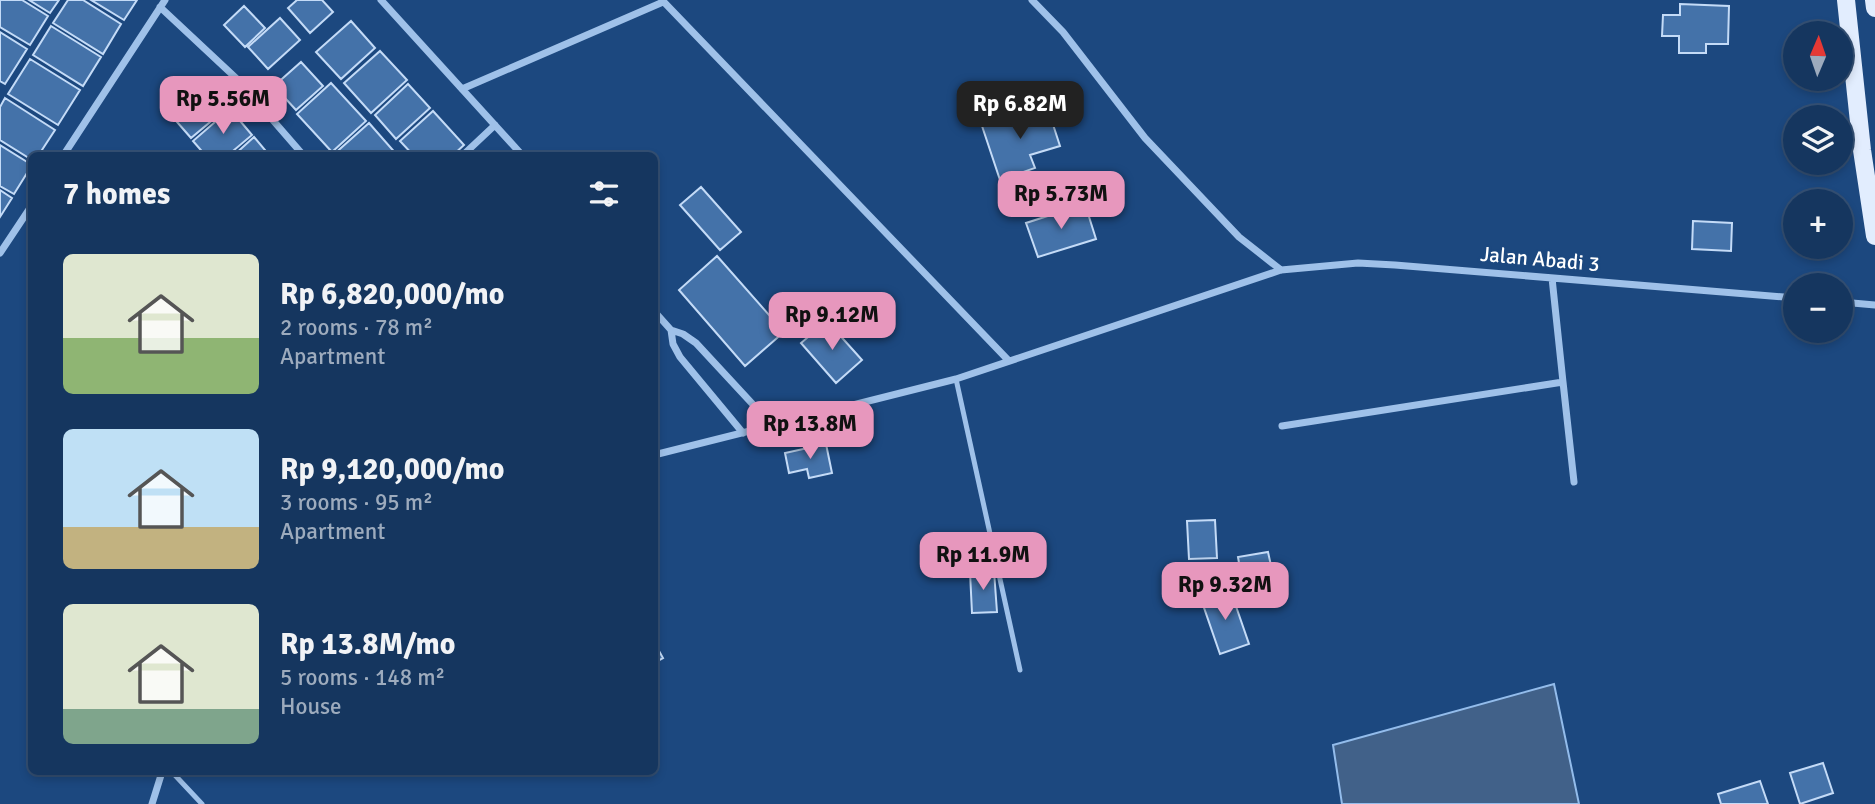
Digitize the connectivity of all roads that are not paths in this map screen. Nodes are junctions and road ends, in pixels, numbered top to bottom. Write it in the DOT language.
graph roads {
  1 [pos="381,0"];
  2 [pos="1032,0"];
  3 [pos="1846,0"];
  4 [pos="1874,0"];
  5 [pos="662,1"];
  6 [pos="163,4"];
  7 [pos="1875,9"];
  8 [pos="463,89"];
  9 [pos="495,125"];
  10 [pos="66,152"];
  11 [pos="301,152"];
  12 [pos="466,152"];
  13 [pos="519,152"];
  14 [pos="28,211"];
  15 [pos="1875,236"];
  16 [pos="0,253"];
  17 [pos="1281,270"];
  18 [pos="1552,278"];
  19 [pos="1783,297"];
  20 [pos="1853,303"];
  21 [pos="1875,304"];
  22 [pos="658,315"];
  23 [pos="671,330"];
  24 [pos="1009,361"];
  25 [pos="956,379"];
  26 [pos="1563,382"];
  27 [pos="772,425"];
  28 [pos="1282,426"];
  29 [pos="743,433"];
  30 [pos="658,454"];
  31 [pos="1574,482"];
  32 [pos="1020,670"];
  33 [pos="161,775"];
  34 [pos="175,775"];
  35 [pos="152,804"];
  36 [pos="202,804"];
  1 -- 8 [label="street"];
  2 -- 17 [label="street"];
  3 -- 15 [label="main road"];
  4 -- 7 [label="main road"];
  5 -- 8 [label="street"];
  5 -- 24 [label="street"];
  6 -- 10 [label="street"];
  6 -- 11 [label="street"];
  8 -- 9 [label="street"];
  9 -- 12 [label="street"];
  9 -- 13 [label="street"];
  14 -- 16 [label="street"];
  17 -- 18 [label="street, Jalan Abadi 3"];
  17 -- 24 [label="street, Jalan Abadi 3"];
  18 -- 19 [label="street, Jalan Abadi 3"];
  18 -- 26 [label="street"];
  20 -- 21 [label="street"];
  22 -- 23 [label="street"];
  23 -- 27 [label="street"];
  23 -- 29 [label="street"];
  24 -- 25 [label="street, Jalan Abadi 3"];
  25 -- 27 [label="street, Jalan Abadi 3"];
  25 -- 32 [label="lane"];
  26 -- 28 [label="street"];
  26 -- 31 [label="street"];
  27 -- 29 [label="street, Jalan Abadi 3"];
  29 -- 30 [label="street, Jalan Abadi 3"];
  33 -- 35 [label="street"];
  34 -- 36 [label="lane"];
}
